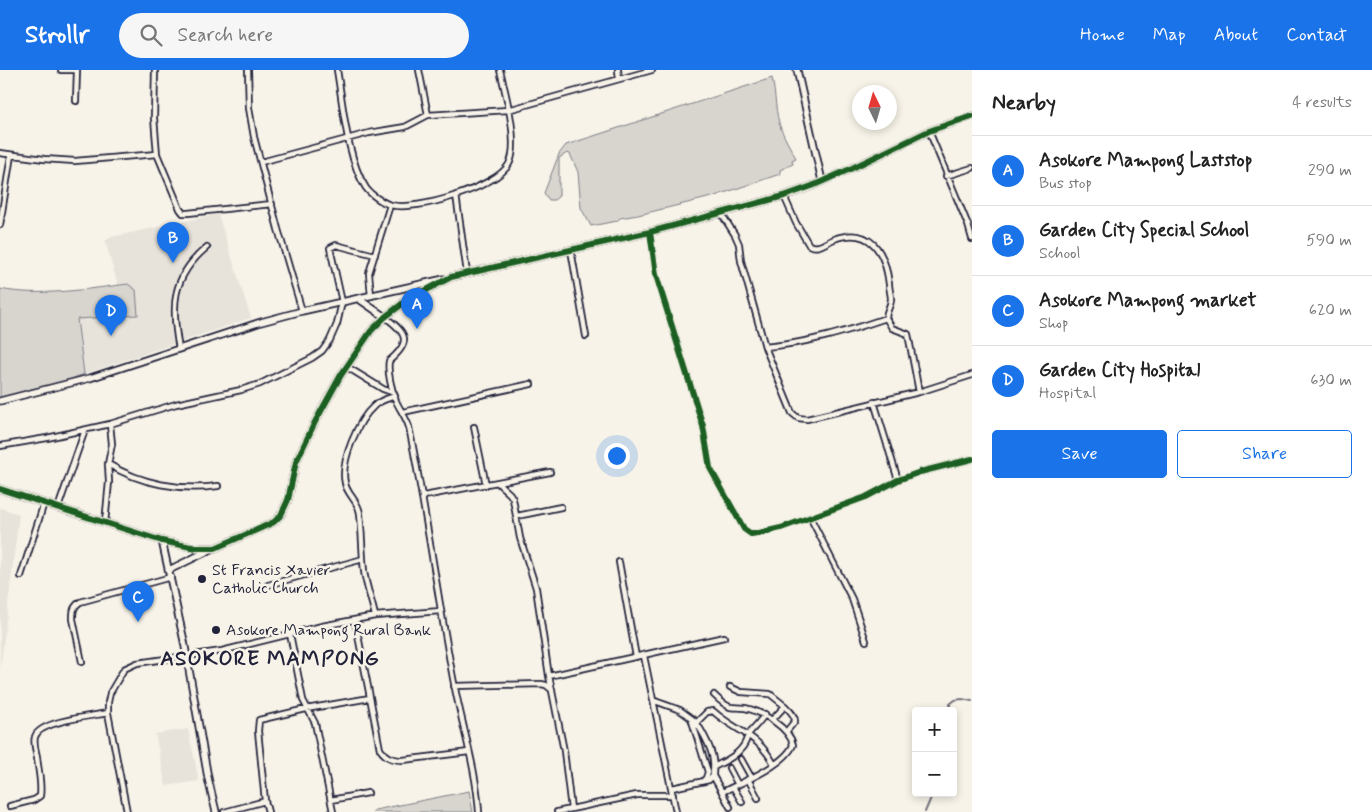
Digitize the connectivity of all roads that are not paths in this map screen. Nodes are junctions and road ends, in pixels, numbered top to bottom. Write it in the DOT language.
graph roads {
  1 [pos="61,70"];
  2 [pos="77,70"];
  3 [pos="155,70"];
  4 [pos="248,70"];
  5 [pos="337,70"];
  6 [pos="420,70"];
  7 [pos="500,70"];
  8 [pos="618,70"];
  9 [pos="652,70"];
  10 [pos="797,70"];
  11 [pos="619,79"];
  12 [pos="76,101"];
  13 [pos="508,110"];
  14 [pos="428,115"];
  15 [pos="972,116"];
  16 [pos="929,131"];
  17 [pos="349,138"];
  18 [pos="0,153"];
  19 [pos="157,154"];
  20 [pos="11,155"];
  21 [pos="261,162"];
  22 [pos="972,168"];
  23 [pos="946,176"];
  24 [pos="822,181"];
  25 [pos="456,196"];
  26 [pos="784,196"];
  27 [pos="272,204"];
  28 [pos="390,205"];
  29 [pos="721,213"];
  30 [pos="0,225"];
  31 [pos="650,232"];
  32 [pos="972,239"];
  33 [pos="207,247"];
  34 [pos="571,250"];
  35 [pos="374,255"];
  36 [pos="467,273"];
  37 [pos="451,277"];
  38 [pos="371,296"];
  39 [pos="359,299"];
  40 [pos="342,302"];
  41 [pos="302,311"];
  42 [pos="385,317"];
  43 [pos="886,318"];
  44 [pos="586,336"];
  45 [pos="765,348"];
  46 [pos="179,349"];
  47 [pos="347,367"];
  48 [pos="972,375"];
  49 [pos="531,384"];
  50 [pos="920,392"];
  51 [pos="394,394"];
  52 [pos="0,400"];
  53 [pos="874,402"];
  54 [pos="403,412"];
  55 [pos="110,424"];
  56 [pos="474,427"];
  57 [pos="85,430"];
  58 [pos="0,446"];
  59 [pos="972,459"];
  60 [pos="108,464"];
  61 [pos="550,472"];
  62 [pos="898,480"];
  63 [pos="498,483"];
  64 [pos="486,485"];
  65 [pos="218,486"];
  66 [pos="0,489"];
  67 [pos="424,496"];
  68 [pos="44,503"];
  69 [pos="561,507"];
  70 [pos="58,508"];
  71 [pos="517,516"];
  72 [pos="810,517"];
  73 [pos="106,523"];
  74 [pos="162,541"];
  75 [pos="215,548"];
  76 [pos="363,559"];
  77 [pos="618,562"];
  78 [pos="169,570"];
  79 [pos="21,576"];
  80 [pos="171,577"];
  81 [pos="268,585"];
  82 [pos="441,612"];
  83 [pos="375,616"];
  84 [pos="355,620"];
  85 [pos="290,634"];
  86 [pos="724,637"];
  87 [pos="866,641"];
  88 [pos="187,655"];
  89 [pos="644,656"];
  90 [pos="636,657"];
  91 [pos="82,662"];
  92 [pos="549,676"];
  93 [pos="454,686"];
  94 [pos="730,687"];
  95 [pos="552,690"];
  96 [pos="714,695"];
  97 [pos="370,698"];
  98 [pos="654,701"];
  99 [pos="717,706"];
  100 [pos="784,706"];
  101 [pos="306,709"];
  102 [pos="108,714"];
  103 [pos="765,714"];
  104 [pos="691,718"];
  105 [pos="772,720"];
  106 [pos="697,722"];
  107 [pos="786,732"];
  108 [pos="748,734"];
  109 [pos="700,736"];
  110 [pos="469,752"];
  111 [pos="741,759"];
  112 [pos="774,764"];
  113 [pos="714,767"];
  114 [pos="729,768"];
  115 [pos="713,776"];
  116 [pos="750,778"];
  117 [pos="703,781"];
  118 [pos="736,786"];
  119 [pos="672,788"];
  120 [pos="722,792"];
  121 [pos="368,793"];
  122 [pos="673,796"];
  123 [pos="758,798"];
  124 [pos="331,800"];
  125 [pos="265,801"];
  126 [pos="742,802"];
  127 [pos="10,806"];
  128 [pos="730,807"];
  129 [pos="572,809"];
  130 [pos="127,812"];
  131 [pos="216,812"];
  132 [pos="224,812"];
  133 [pos="268,812"];
  134 [pos="333,812"];
  135 [pos="479,812"];
  136 [pos="557,812"];
  137 [pos="676,812"];
  1 -- 2 [label="street"];
  2 -- 12 [label="street"];
  3 -- 19 [label="street"];
  4 -- 21 [label="street"];
  5 -- 17 [label="street"];
  6 -- 14 [label="street"];
  7 -- 13 [label="street"];
  8 -- 11 [label="street"];
  9 -- 11 [label="street"];
  10 -- 24 [label="street"];
  11 -- 13 [label="street"];
  13 -- 14 [label="street"];
  13 -- 25 [label="street"];
  14 -- 17 [label="street"];
  15 -- 16 [label="street"];
  16 -- 23 [label="street"];
  16 -- 24 [label="street"];
  17 -- 21 [label="street"];
  17 -- 28 [label="street"];
  18 -- 20 [label="street"];
  19 -- 20 [label="street"];
  19 -- 27 [label="street"];
  20 -- 30 [label="street"];
  21 -- 27 [label="street"];
  22 -- 23 [label="street"];
  23 -- 32 [label="street"];
  24 -- 26 [label="street"];
  25 -- 28 [label="street"];
  25 -- 36 [label="street"];
  26 -- 29 [label="street"];
  26 -- 43 [label="street"];
  27 -- 41 [label="street"];
  28 -- 35 [label="street"];
  29 -- 31 [label="street"];
  29 -- 45 [label="street"];
  31 -- 34 [label="street"];
  31 -- 72 [label="street"];
  33 -- 46 [label="street"];
  34 -- 36 [label="street"];
  34 -- 44 [label="street"];
  35 -- 38 [label="street"];
  35 -- 40 [label="street"];
  36 -- 37 [label="street"];
  37 -- 38 [label="street"];
  37 -- 42 [label="street"];
  38 -- 39 [label="street"];
  39 -- 40 [label="street"];
  39 -- 42 [label="street"];
  40 -- 41 [label="street"];
  40 -- 55 [label="street"];
  41 -- 46 [label="street"];
  42 -- 47 [label="street"];
  42 -- 51 [label="street"];
  43 -- 45 [label="street"];
  43 -- 50 [label="street"];
  45 -- 53 [label="street"];
  46 -- 52 [label="street"];
  47 -- 51 [label="street"];
  47 -- 75 [label="street"];
  48 -- 50 [label="street"];
  49 -- 54 [label="street"];
  50 -- 53 [label="street"];
  51 -- 54 [label="street"];
  51 -- 76 [label="street"];
  53 -- 62 [label="street"];
  54 -- 67 [label="street"];
  55 -- 57 [label="street"];
  55 -- 60 [label="street"];
  56 -- 64 [label="street"];
  57 -- 58 [label="street"];
  57 -- 70 [label="street"];
  59 -- 62 [label="street"];
  60 -- 65 [label="street"];
  60 -- 73 [label="street"];
  61 -- 63 [label="street"];
  62 -- 72 [label="street"];
  63 -- 64 [label="street"];
  63 -- 71 [label="street"];
  64 -- 67 [label="street"];
  66 -- 68 [label="street"];
  67 -- 82 [label="street"];
  68 -- 70 [label="street"];
  68 -- 79 [label="street"];
  69 -- 71 [label="street"];
  70 -- 73 [label="street"];
  71 -- 92 [label="street"];
  72 -- 87 [label="street"];
  73 -- 74 [label="street"];
  74 -- 75 [label="street"];
  74 -- 78 [label="street"];
  75 -- 78 [label="street"];
  76 -- 81 [label="street"];
  76 -- 83 [label="street"];
  77 -- 90 [label="street"];
  78 -- 80 [label="street"];
  80 -- 88 [label="street"];
  80 -- 91 [label="street"];
  82 -- 83 [label="street"];
  82 -- 93 [label="street"];
  83 -- 84 [label="street"];
  84 -- 85 [label="street"];
  84 -- 97 [label="street"];
  85 -- 88 [label="street"];
  85 -- 101 [label="street"];
  86 -- 89 [label="street"];
  88 -- 102 [label="street"];
  88 -- 131 [label="street"];
  89 -- 90 [label="street"];
  89 -- 98 [label="street"];
  90 -- 92 [label="street"];
  92 -- 95 [label="street"];
  93 -- 95 [label="street"];
  93 -- 110 [label="street"];
  94 -- 100 [label="street"];
  95 -- 129 [label="street"];
  96 -- 99 [label="street"];
  97 -- 101 [label="street"];
  97 -- 110 [label="street"];
  98 -- 104 [label="street"];
  98 -- 119 [label="street"];
  99 -- 103 [label="street"];
  99 -- 106 [label="street"];
  99 -- 108 [label="street"];
  100 -- 105 [label="street"];
  100 -- 107 [label="street"];
  101 -- 124 [label="street"];
  101 -- 125 [label="street"];
  102 -- 127 [label="street"];
  102 -- 130 [label="street"];
  103 -- 105 [label="street"];
  103 -- 108 [label="street"];
  104 -- 106 [label="street"];
  104 -- 109 [label="street"];
  105 -- 107 [label="street"];
  106 -- 109 [label="street"];
  107 -- 112 [label="street"];
  108 -- 112 [label="street"];
  108 -- 113 [label="street"];
  109 -- 113 [label="street"];
  109 -- 117 [label="street"];
  110 -- 135 [label="street"];
  111 -- 116 [label="street"];
  112 -- 116 [label="street"];
  113 -- 115 [label="street"];
  114 -- 118 [label="street"];
  115 -- 117 [label="street"];
  115 -- 120 [label="street"];
  116 -- 118 [label="street"];
  116 -- 123 [label="street"];
  117 -- 119 [label="street"];
  118 -- 120 [label="street"];
  118 -- 126 [label="street"];
  119 -- 122 [label="street"];
  120 -- 128 [label="street"];
  121 -- 124 [label="street"];
  122 -- 129 [label="street"];
  122 -- 137 [label="street"];
  124 -- 134 [label="street"];
  125 -- 132 [label="street"];
  125 -- 133 [label="street"];
  129 -- 136 [label="street"];
}
